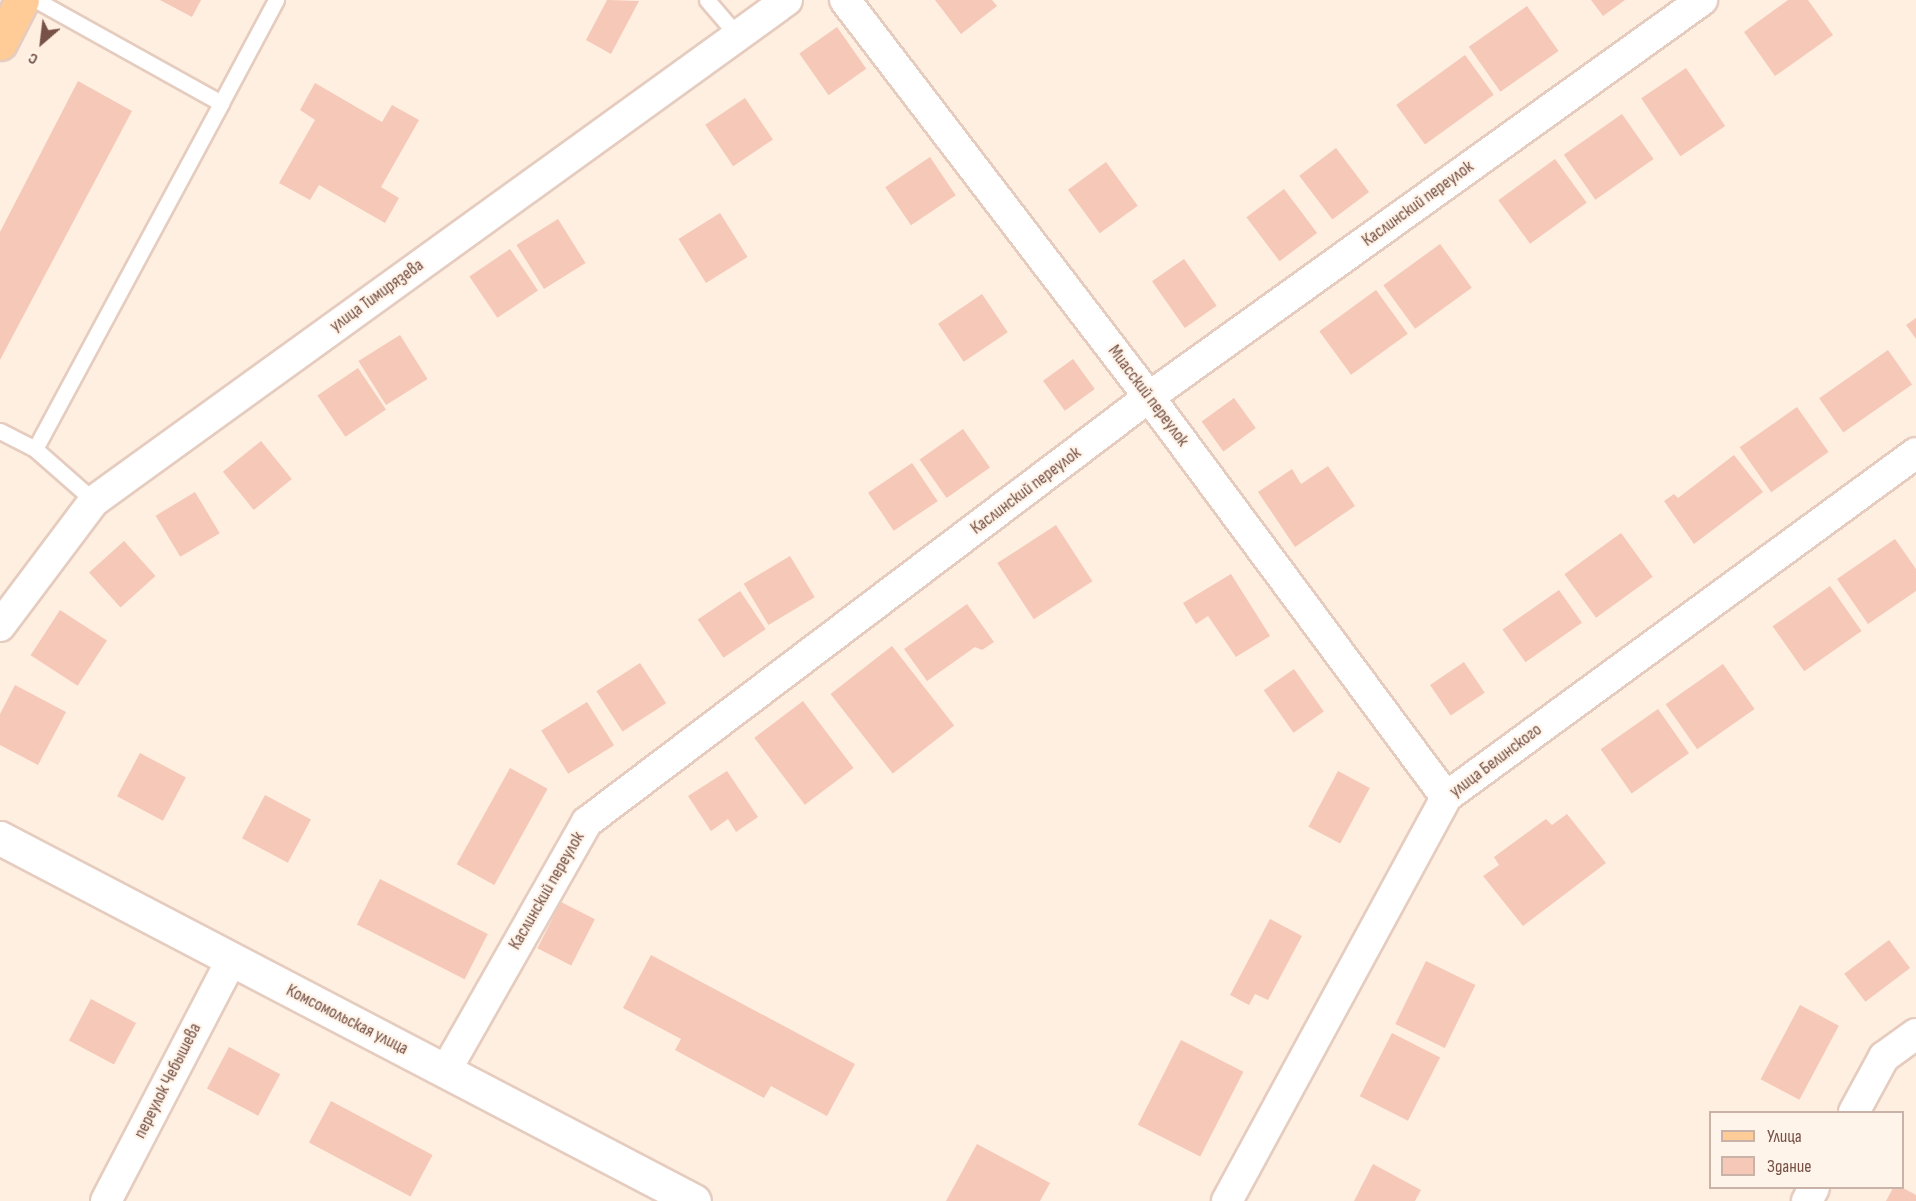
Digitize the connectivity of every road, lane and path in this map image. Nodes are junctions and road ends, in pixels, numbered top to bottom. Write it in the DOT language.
graph roads {
  1 [pos="22,0"];
  2 [pos="36,0"];
  3 [pos="276,0"];
  4 [pos="707,0"];
  5 [pos="787,0"];
  6 [pos="845,0"];
  7 [pos="1702,0"];
  8 [pos="737,35"];
  9 [pos="0,43"];
  10 [pos="220,103"];
  11 [pos="1149,397"];
  12 [pos="0,431"];
  13 [pos="35,449"];
  14 [pos="1916,453"];
  15 [pos="94,501"];
  16 [pos="0,626"];
  17 [pos="1446,797"];
  18 [pos="0,838"];
  19 [pos="231,960"];
  20 [pos="1916,1034"];
  21 [pos="446,1070"];
  22 [pos="1855,1111"];
  23 [pos="674,1196"];
  24 [pos="106,1201"];
  25 [pos="1227,1201"];
  1 -- 9 [label="main road"];
  2 -- 10 [label="lane"];
  3 -- 10 [label="lane"];
  4 -- 8 [label="lane"];
  5 -- 8 [label="street, улица Тимирязева"];
  6 -- 11 [label="street, Миасский переулок"];
  7 -- 11 [label="street, Каслинский переулок"];
  8 -- 15 [label="street, улица Тимирязева"];
  10 -- 13 [label="lane"];
  11 -- 17 [label="street, Миасский переулок"];
  11 -- 21 [label="street, Каслинский переулок"];
  12 -- 13 [label="lane"];
  13 -- 15 [label="lane"];
  14 -- 17 [label="street, улица Белинского"];
  15 -- 16 [label="street, улица Тимирязева"];
  17 -- 25 [label="street, улица Белинского"];
  18 -- 19 [label="street, Комсомольская улица"];
  19 -- 21 [label="street, Комсомольская улица"];
  19 -- 24 [label="street, переулок Чебышева"];
  20 -- 22 [label="street"];
  21 -- 23 [label="street, Комсомольская улица"];
}
